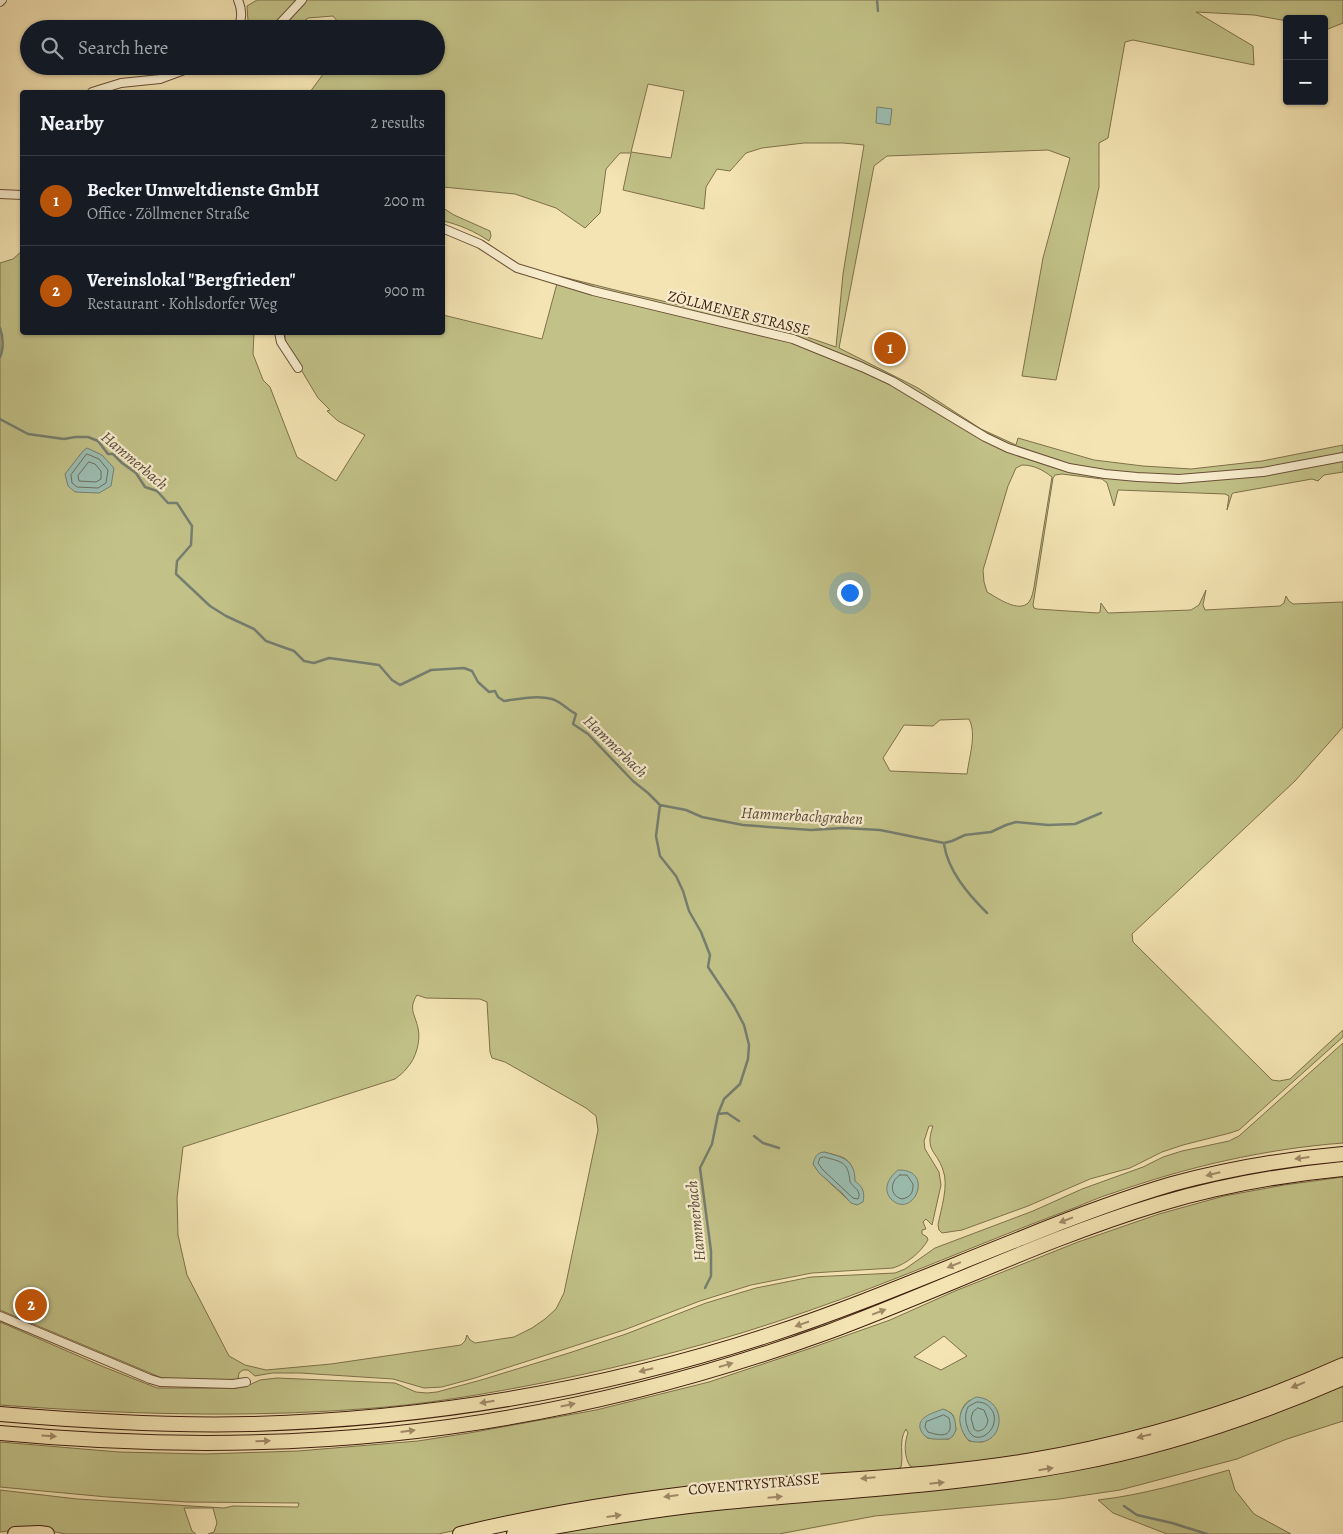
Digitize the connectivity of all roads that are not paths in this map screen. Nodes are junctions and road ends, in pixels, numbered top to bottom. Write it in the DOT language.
graph roads {
  1 [pos="238,0"];
  2 [pos="302,0"];
  3 [pos="240,20"];
  4 [pos="283,20"];
  5 [pos="171,75"];
  6 [pos="98,90"];
  7 [pos="0,194"];
  8 [pos="20,196"];
  9 [pos="445,229"];
  10 [pos="280,335"];
  11 [pos="298,368"];
  12 [pos="1343,457"];
  13 [pos="1343,1154"];
  14 [pos="1343,1168"];
  15 [pos="0,1316"];
  16 [pos="1343,1365"];
  17 [pos="1343,1378"];
  18 [pos="246,1382"];
  19 [pos="0,1414"];
  20 [pos="0,1433"];
  21 [pos="15,1534"];
  22 [pos="47,1534"];
  23 [pos="460,1534"];
  24 [pos="514,1534"];
  1 -- 3 [label="street"];
  2 -- 4 [label="street"];
  5 -- 6 [label="street"];
  7 -- 8 [label="street"];
  9 -- 12 [label="street, ZÖLLMENER STRASSE"];
  10 -- 11 [label="street"];
  13 -- 19 [label="highway, one-way"];
  20 -- 14 [label="highway, one-way"];
  15 -- 18 [label="street"];
  16 -- 23 [label="highway, one-way"];
  24 -- 17 [label="highway, COVENTRYSTRASSE, one-way"];
  21 -- 22 [label="highway"];
}
